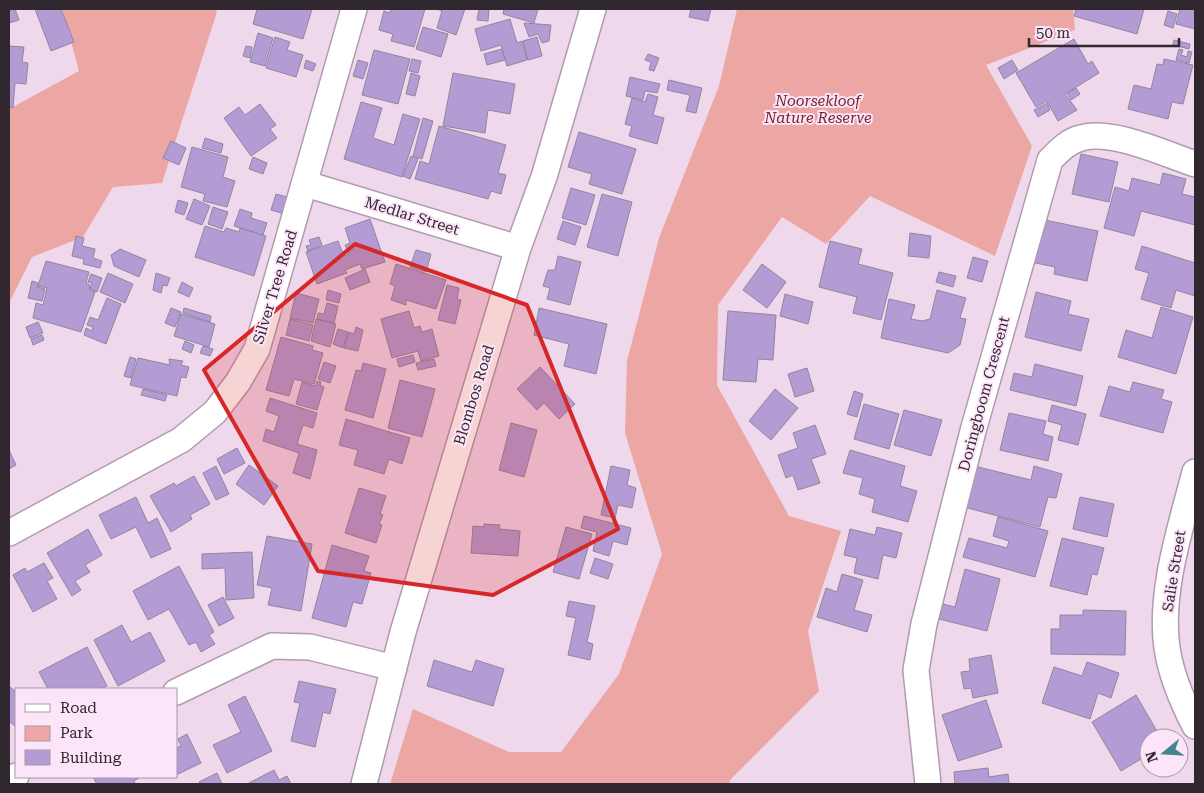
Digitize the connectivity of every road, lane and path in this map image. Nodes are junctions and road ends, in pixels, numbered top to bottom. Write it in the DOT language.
graph roads {
  1 [pos="354,9"];
  2 [pos="593,9"];
  3 [pos="1195,164"];
  4 [pos="306,184"];
  5 [pos="518,248"];
  6 [pos="1195,472"];
  7 [pos="9,533"];
  8 [pos="394,668"];
  9 [pos="178,691"];
  10 [pos="1195,726"];
  11 [pos="364,784"];
  12 [pos="928,784"];
  1 -- 4 [label="street, Silver Tree Road"];
  2 -- 5 [label="street, Blombos Road"];
  3 -- 12 [label="street, Doringboom Crescent"];
  4 -- 5 [label="street, Medlar Street"];
  4 -- 7 [label="street, Silver Tree Road"];
  5 -- 8 [label="street, Blombos Road"];
  6 -- 10 [label="street, Salie Street"];
  8 -- 9 [label="street"];
  8 -- 11 [label="street, Blombos Road"];
}
